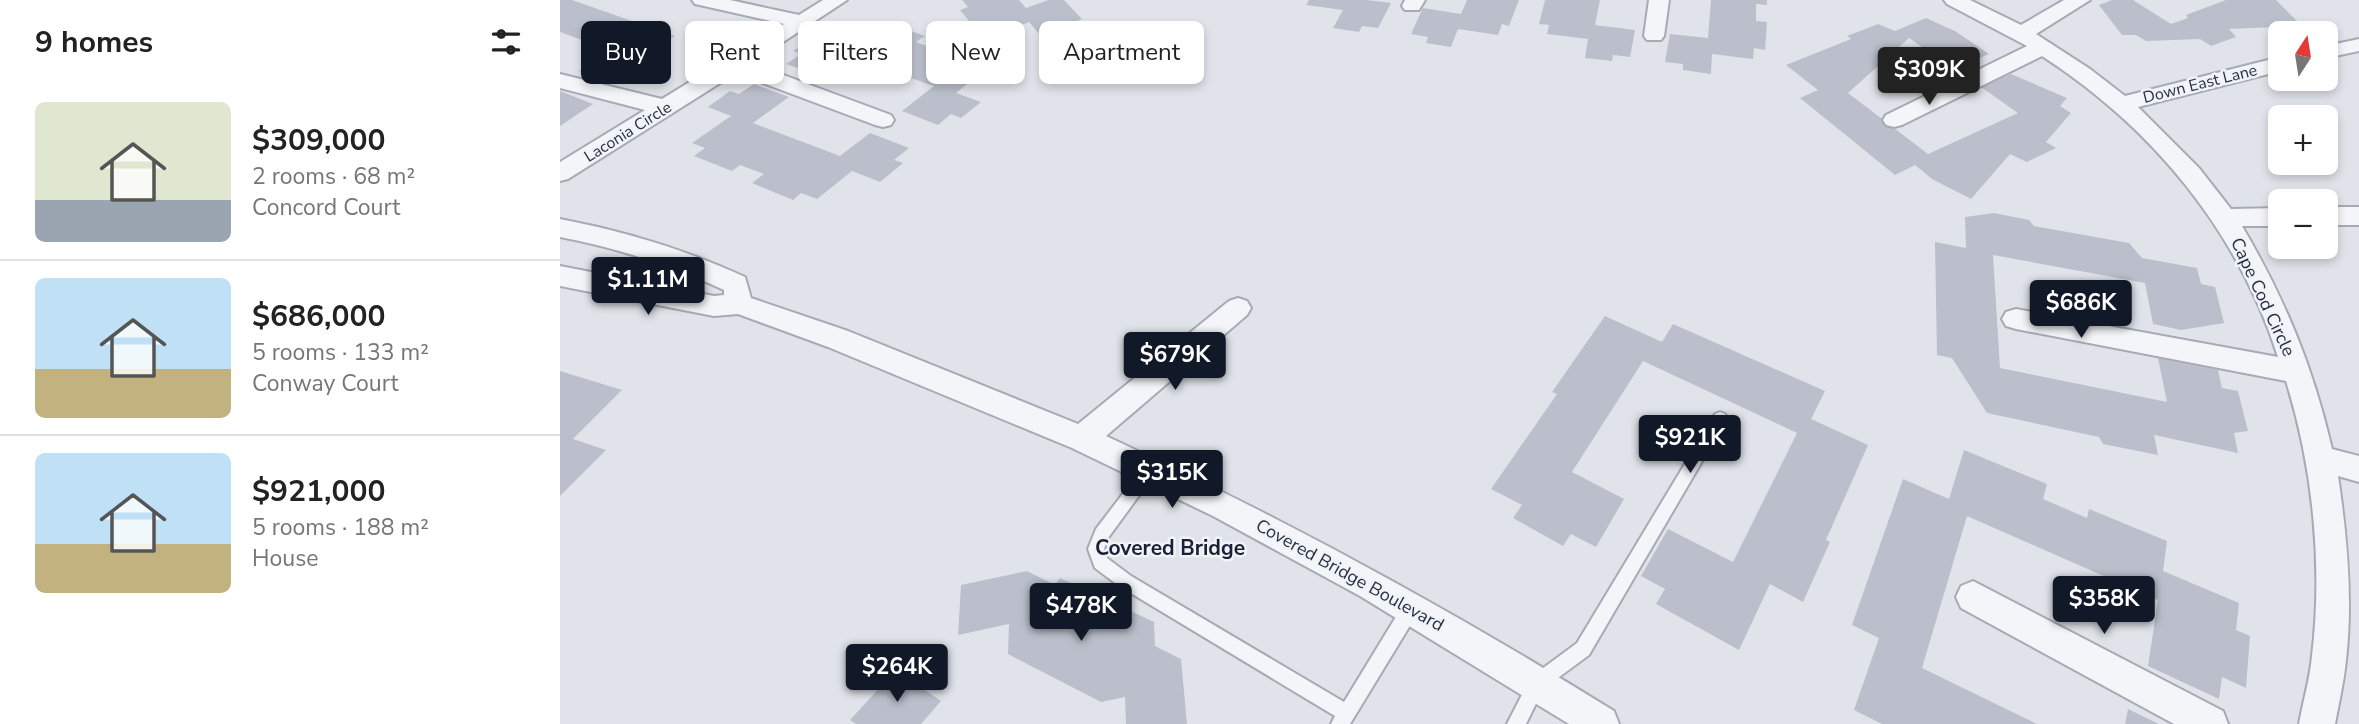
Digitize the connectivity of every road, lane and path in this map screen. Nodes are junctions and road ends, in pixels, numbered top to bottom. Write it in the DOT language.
graph roads {
  1 [pos="702,0"];
  2 [pos="837,0"];
  3 [pos="1659,0"];
  4 [pos="1954,0"];
  5 [pos="2080,0"];
  6 [pos="798,21"];
  7 [pos="804,21"];
  8 [pos="1654,36"];
  9 [pos="2032,41"];
  10 [pos="2359,46"];
  11 [pos="2338,50"];
  12 [pos="2268,67"];
  13 [pos="560,81"];
  14 [pos="784,83"];
  15 [pos="705,84"];
  16 [pos="2120,104"];
  17 [pos="667,108"];
  18 [pos="883,120"];
  19 [pos="1894,120"];
  20 [pos="560,173"];
  21 [pos="2338,216"];
  22 [pos="2359,216"];
  23 [pos="2268,217"];
  24 [pos="2223,218"];
  25 [pos="560,228"];
  26 [pos="560,276"];
  27 [pos="739,304"];
  28 [pos="1238,308"];
  29 [pos="2016,319"];
  30 [pos="2297,372"];
  31 [pos="1720,418"];
  32 [pos="1082,439"];
  33 [pos="2319,458"];
  34 [pos="2359,469"];
  35 [pos="1149,471"];
  36 [pos="1973,597"];
  37 [pos="1411,608"];
  38 [pos="1537,683"];
  39 [pos="1343,719"];
  40 [pos="1516,724"];
  41 [pos="1601,724"];
  42 [pos="2210,724"];
  43 [pos="2317,724"];
  1 -- 6 [label="street"];
  2 -- 7 [label="street, Laconia Circle"];
  3 -- 8 [label="street"];
  4 -- 9 [label="street, Cape Cod Circle"];
  5 -- 9 [label="street"];
  9 -- 16 [label="street, Cape Cod Circle"];
  9 -- 19 [label="street"];
  10 -- 11 [label="street"];
  12 -- 16 [label="street, Down East Lane"];
  13 -- 17 [label="street"];
  14 -- 18 [label="street"];
  15 -- 17 [label="street, Laconia Circle"];
  16 -- 24 [label="street, Cape Cod Circle"];
  17 -- 20 [label="street, Laconia Circle"];
  21 -- 22 [label="street"];
  23 -- 24 [label="street"];
  24 -- 30 [label="street, Cape Cod Circle"];
  25 -- 27 [label="street"];
  26 -- 27 [label="street, Covered Bridge Boulevard"];
  27 -- 32 [label="street, Covered Bridge Boulevard"];
  28 -- 32 [label="street"];
  29 -- 30 [label="street"];
  30 -- 33 [label="street, Cape Cod Circle"];
  31 -- 38 [label="lane"];
  32 -- 35 [label="street, Covered Bridge Boulevard"];
  33 -- 34 [label="street"];
  33 -- 43 [label="street, Cape Cod Circle"];
  35 -- 37 [label="street, Covered Bridge Boulevard"];
  35 -- 39 [label="lane"];
  36 -- 42 [label="street"];
  37 -- 38 [label="street, Covered Bridge Boulevard"];
  37 -- 39 [label="lane"];
  38 -- 40 [label="lane"];
  38 -- 41 [label="street, Covered Bridge Boulevard"];
}
